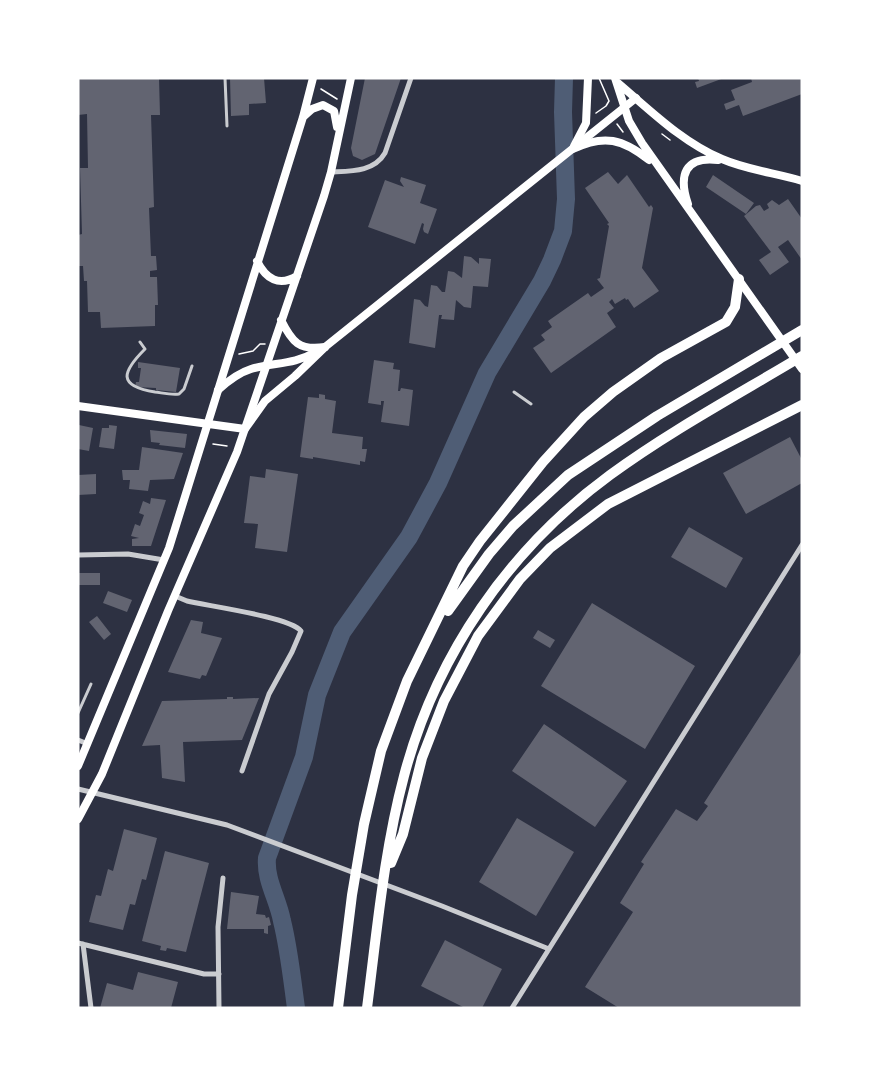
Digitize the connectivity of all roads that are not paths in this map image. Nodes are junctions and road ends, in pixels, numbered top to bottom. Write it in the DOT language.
graph roads {
  1 [pos="225,78"];
  2 [pos="312,78"];
  3 [pos="351,78"];
  4 [pos="411,78"];
  5 [pos="588,78"];
  6 [pos="617,81"];
  7 [pos="636,98"];
  8 [pos="624,107"];
  9 [pos="303,117"];
  10 [pos="227,126"];
  11 [pos="338,133"];
  12 [pos="573,149"];
  13 [pos="730,162"];
  14 [pos="658,167"];
  15 [pos="331,172"];
  16 [pos="802,181"];
  17 [pos="691,212"];
  18 [pos="257,261"];
  19 [pos="297,276"];
  20 [pos="739,279"];
  21 [pos="281,320"];
  22 [pos="802,331"];
  23 [pos="140,342"];
  24 [pos="325,347"];
  25 [pos="802,357"];
  26 [pos="192,366"];
  27 [pos="266,366"];
  28 [pos="802,369"];
  29 [pos="218,390"];
  30 [pos="514,392"];
  31 [pos="531,404"];
  32 [pos="802,405"];
  33 [pos="78,406"];
  34 [pos="207,423"];
  35 [pos="245,429"];
  36 [pos="802,545"];
  37 [pos="78,555"];
  38 [pos="164,560"];
  39 [pos="175,596"];
  40 [pos="424,646"];
  41 [pos="91,684"];
  42 [pos="78,713"];
  43 [pos="78,740"];
  44 [pos="88,744"];
  45 [pos="78,766"];
  46 [pos="242,771"];
  47 [pos="78,789"];
  48 [pos="92,794"];
  49 [pos="78,819"];
  50 [pos="385,877"];
  51 [pos="222,878"];
  52 [pos="81,943"];
  53 [pos="549,949"];
  54 [pos="219,974"];
  55 [pos="91,1008"];
  56 [pos="219,1008"];
  57 [pos="338,1008"];
  58 [pos="367,1008"];
  59 [pos="512,1008"];
  1 -- 10 [label="lane"];
  2 -- 9 [label="main road"];
  3 -- 11 [label="main road"];
  4 -- 15 [label="street"];
  5 -- 12 [label="main road"];
  6 -- 7 [label="main road"];
  6 -- 8 [label="main road"];
  7 -- 8 [label="main road"];
  7 -- 13 [label="main road"];
  8 -- 12 [label="main road"];
  8 -- 14 [label="main road"];
  9 -- 11 [label="main road"];
  9 -- 18 [label="main road"];
  11 -- 15 [label="main road"];
  12 -- 14 [label="main road"];
  12 -- 24 [label="main road"];
  13 -- 16 [label="main road"];
  13 -- 17 [label="main road"];
  14 -- 17 [label="main road"];
  15 -- 19 [label="main road"];
  17 -- 20 [label="main road"];
  18 -- 19 [label="main road"];
  18 -- 29 [label="main road"];
  19 -- 21 [label="main road"];
  20 -- 28 [label="main road"];
  20 -- 40 [label="highway"];
  21 -- 24 [label="main road"];
  21 -- 27 [label="main road"];
  22 -- 40 [label="highway"];
  23 -- 26 [label="lane"];
  24 -- 27 [label="main road"];
  24 -- 35 [label="main road"];
  25 -- 50 [label="highway"];
  27 -- 29 [label="main road"];
  27 -- 35 [label="main road"];
  29 -- 34 [label="main road"];
  30 -- 31 [label="lane"];
  32 -- 50 [label="highway"];
  33 -- 34 [label="main road"];
  34 -- 35 [label="main road"];
  34 -- 38 [label="main road"];
  35 -- 39 [label="main road"];
  36 -- 53 [label="street"];
  37 -- 38 [label="street"];
  38 -- 44 [label="main road"];
  39 -- 46 [label="street"];
  39 -- 48 [label="main road"];
  40 -- 57 [label="highway"];
  41 -- 42 [label="lane"];
  43 -- 44 [label="street"];
  44 -- 45 [label="main road"];
  47 -- 48 [label="street"];
  48 -- 49 [label="main road"];
  48 -- 53 [label="street"];
  50 -- 58 [label="highway"];
  51 -- 54 [label="street"];
  52 -- 54 [label="street"];
  52 -- 55 [label="street"];
  53 -- 59 [label="street"];
  54 -- 56 [label="street"];
}
